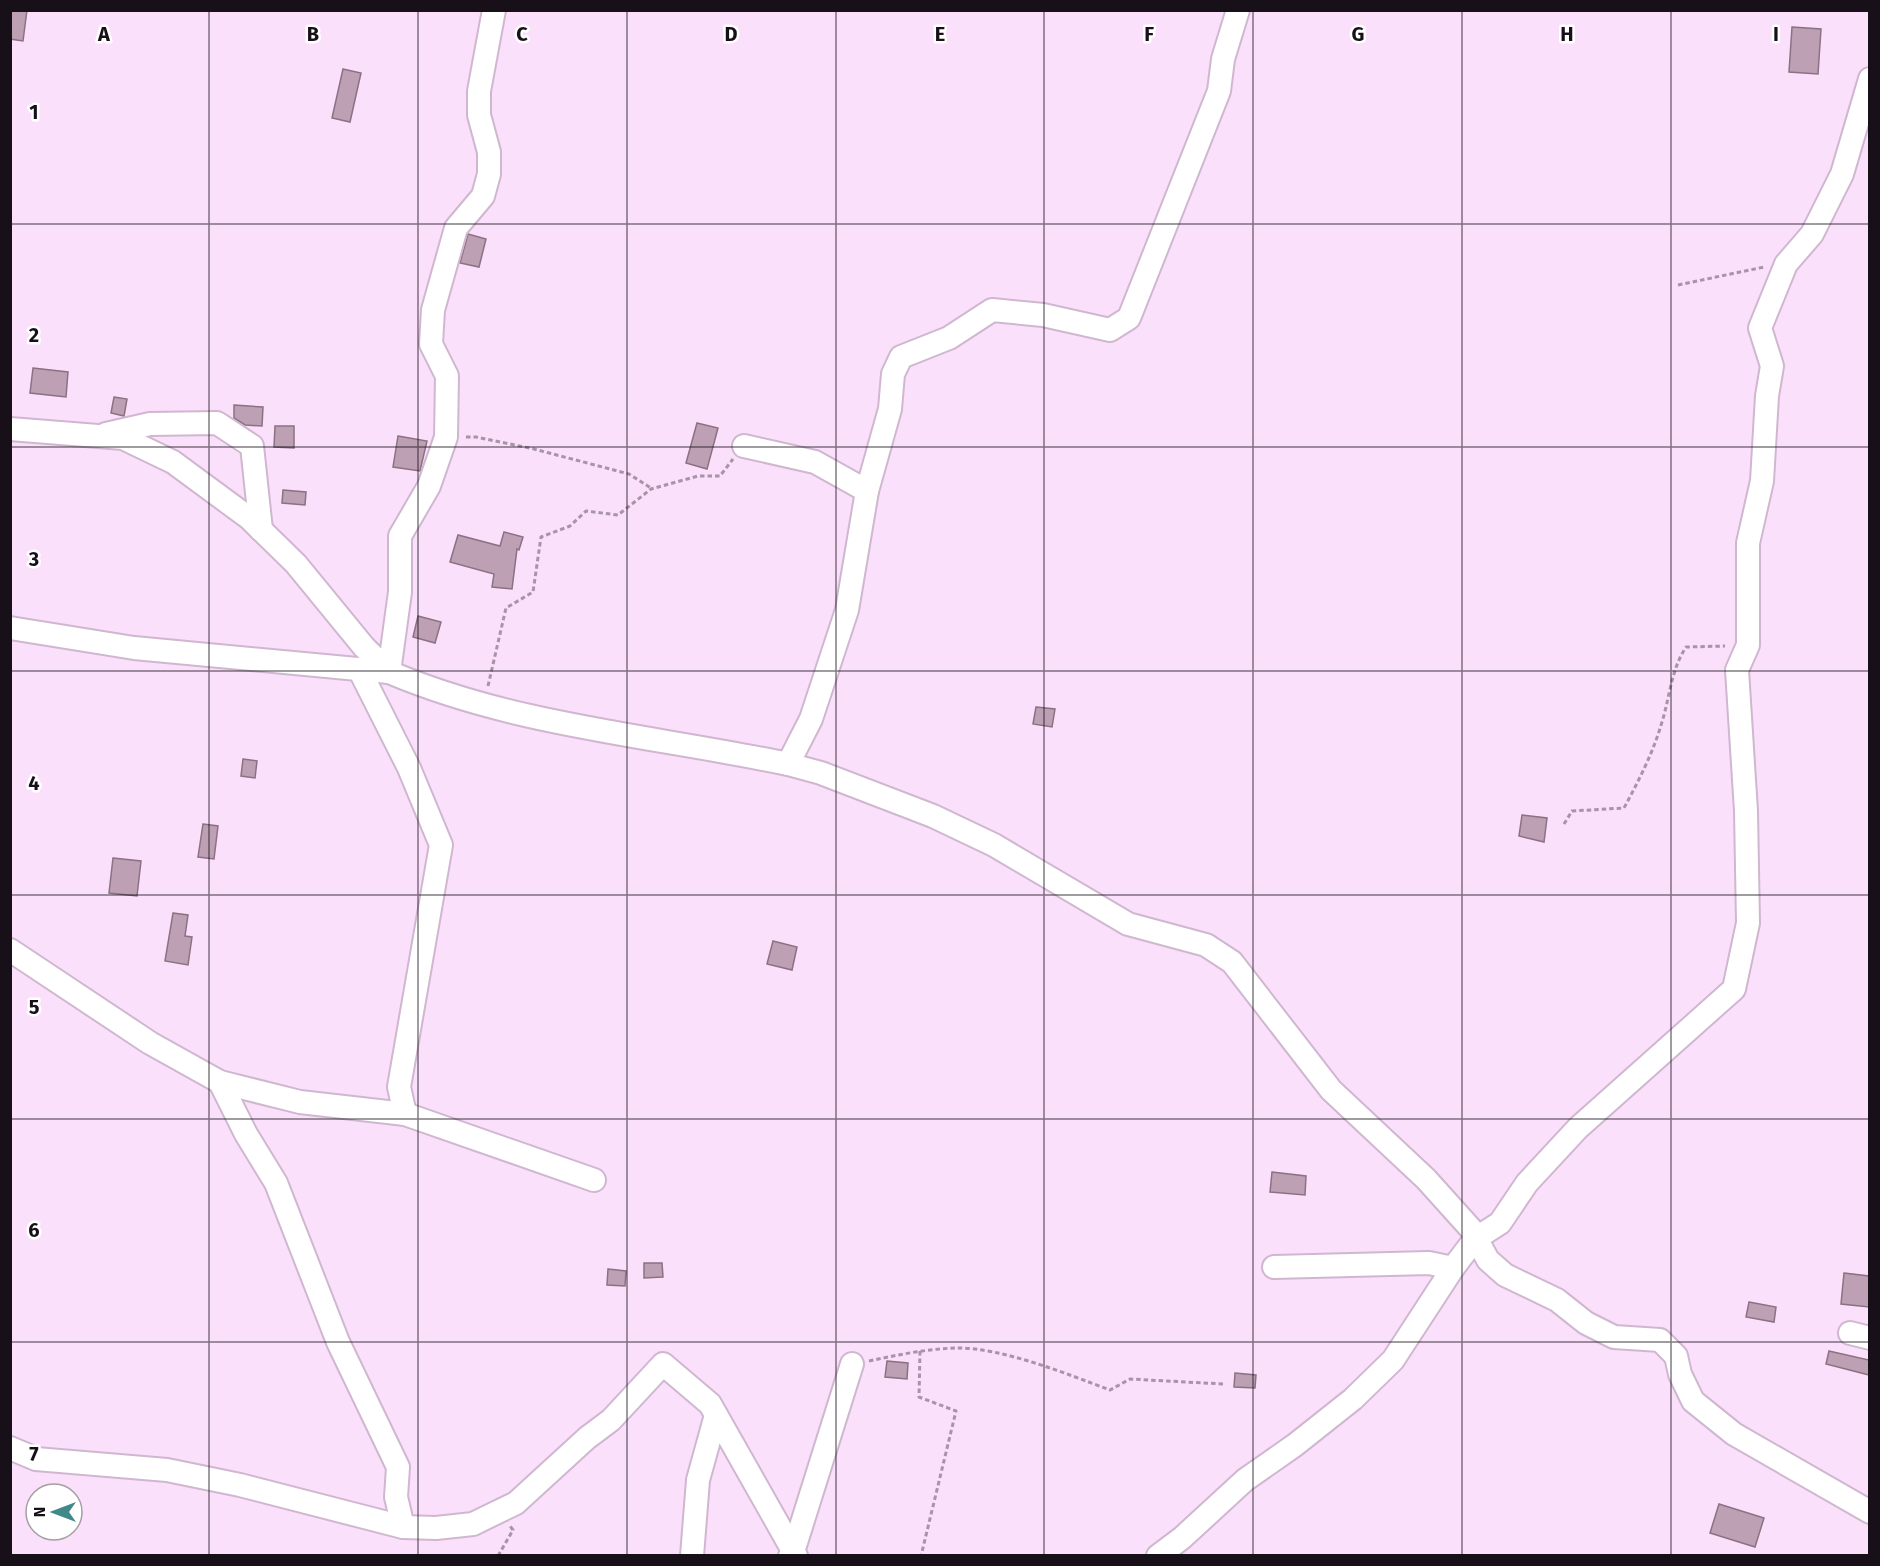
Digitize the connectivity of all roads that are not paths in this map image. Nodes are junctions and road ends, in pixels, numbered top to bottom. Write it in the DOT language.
graph roads {
  1 [pos="494,10"];
  2 [pos="1238,10"];
  3 [pos="1869,79"];
  4 [pos="10,429"];
  5 [pos="99,436"];
  6 [pos="744,446"];
  7 [pos="867,491"];
  8 [pos="261,530"];
  9 [pos="10,628"];
  10 [pos="360,669"];
  11 [pos="389,672"];
  12 [pos="788,764"];
  13 [pos="10,950"];
  14 [pos="220,1082"];
  15 [pos="405,1114"];
  16 [pos="594,1180"];
  17 [pos="1475,1239"];
  18 [pos="1274,1267"];
  19 [pos="1453,1268"];
  20 [pos="852,1364"];
  21 [pos="716,1415"];
  22 [pos="10,1448"];
  23 [pos="1869,1512"];
  24 [pos="403,1527"];
  25 [pos="793,1554"];
  26 [pos="692,1556"];
  27 [pos="1158,1556"];
  1 -- 11 [label="street"];
  2 -- 7 [label="street"];
  3 -- 17 [label="street"];
  4 -- 5 [label="street"];
  5 -- 8 [label="street"];
  5 -- 8 [label="street"];
  6 -- 7 [label="street"];
  7 -- 12 [label="street"];
  8 -- 11 [label="street"];
  9 -- 10 [label="street"];
  10 -- 11 [label="street"];
  10 -- 15 [label="street"];
  11 -- 12 [label="street"];
  12 -- 17 [label="street"];
  13 -- 14 [label="street"];
  14 -- 15 [label="street"];
  14 -- 24 [label="street"];
  15 -- 16 [label="street"];
  17 -- 19 [label="street"];
  17 -- 23 [label="street"];
  18 -- 19 [label="street"];
  19 -- 27 [label="street"];
  20 -- 25 [label="street"];
  21 -- 24 [label="street"];
  21 -- 25 [label="street"];
  21 -- 26 [label="street"];
  22 -- 24 [label="street"];
}
